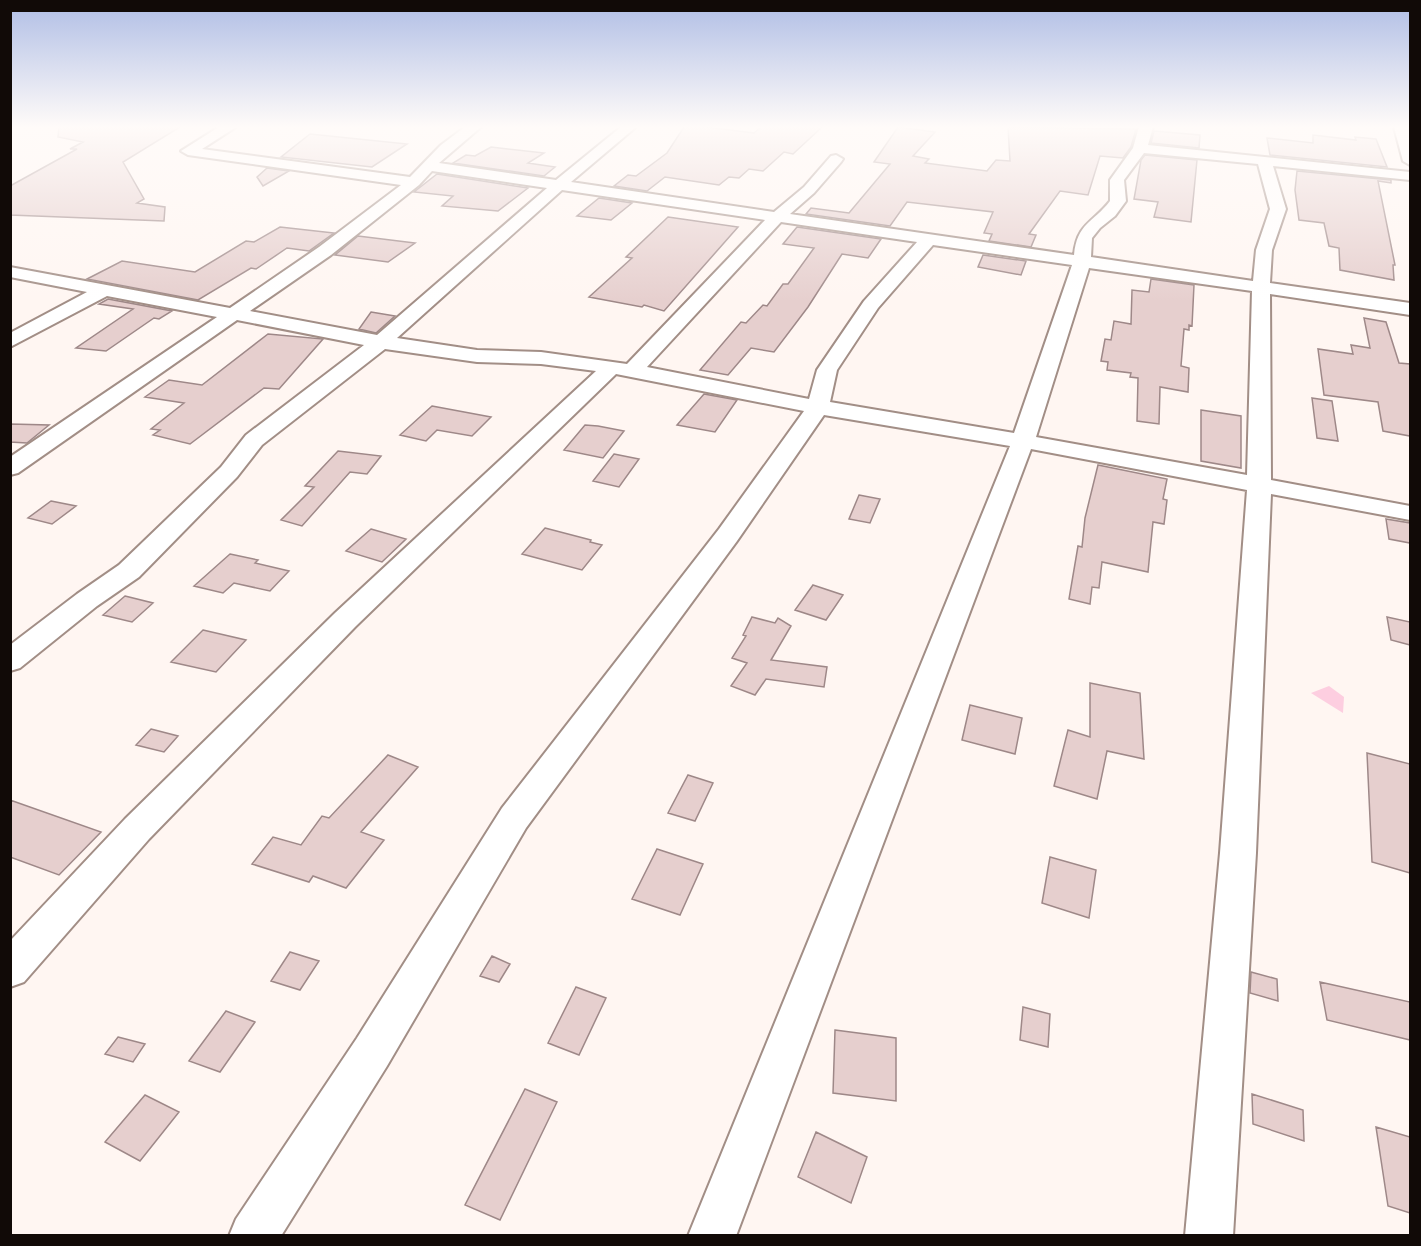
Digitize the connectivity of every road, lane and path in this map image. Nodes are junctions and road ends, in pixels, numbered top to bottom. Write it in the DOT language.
graph roads {
  1 [pos="410,185"];
  2 [pos="552,185"];
  3 [pos="813,185"];
  4 [pos="1117,185"];
  5 [pos="1271,185"];
  6 [pos="558,186"];
  7 [pos="776,218"];
  8 [pos="928,240"];
  9 [pos="1082,262"];
  10 [pos="10,272"];
  11 [pos="1261,287"];
  12 [pos="104,290"];
  13 [pos="1410,309"];
  14 [pos="236,314"];
  15 [pos="10,341"];
  16 [pos="381,342"];
  17 [pos="622,369"];
  18 [pos="818,407"];
  19 [pos="1023,441"];
  20 [pos="10,468"];
  21 [pos="1258,486"];
  22 [pos="1410,513"];
  23 [pos="10,661"];
  24 [pos="10,969"];
  25 [pos="253,1236"];
  26 [pos="712,1236"];
  27 [pos="1209,1236"];
  1 -- 14 [label="street"];
  2 -- 6 [label="street"];
  3 -- 7 [label="street"];
  4 -- 9 [label="street"];
  5 -- 11 [label="street"];
  6 -- 7 [label="street"];
  6 -- 16 [label="street"];
  7 -- 8 [label="street"];
  7 -- 17 [label="street"];
  8 -- 9 [label="street"];
  8 -- 18 [label="street"];
  9 -- 11 [label="street"];
  9 -- 19 [label="street"];
  10 -- 12 [label="street"];
  11 -- 13 [label="street"];
  11 -- 21 [label="street"];
  12 -- 14 [label="street"];
  12 -- 15 [label="street"];
  14 -- 16 [label="street"];
  14 -- 20 [label="street"];
  16 -- 17 [label="street"];
  16 -- 23 [label="street"];
  17 -- 18 [label="street"];
  17 -- 24 [label="street"];
  18 -- 19 [label="street"];
  18 -- 25 [label="street"];
  19 -- 21 [label="street"];
  19 -- 26 [label="street"];
  21 -- 22 [label="street"];
  21 -- 27 [label="street"];
}
